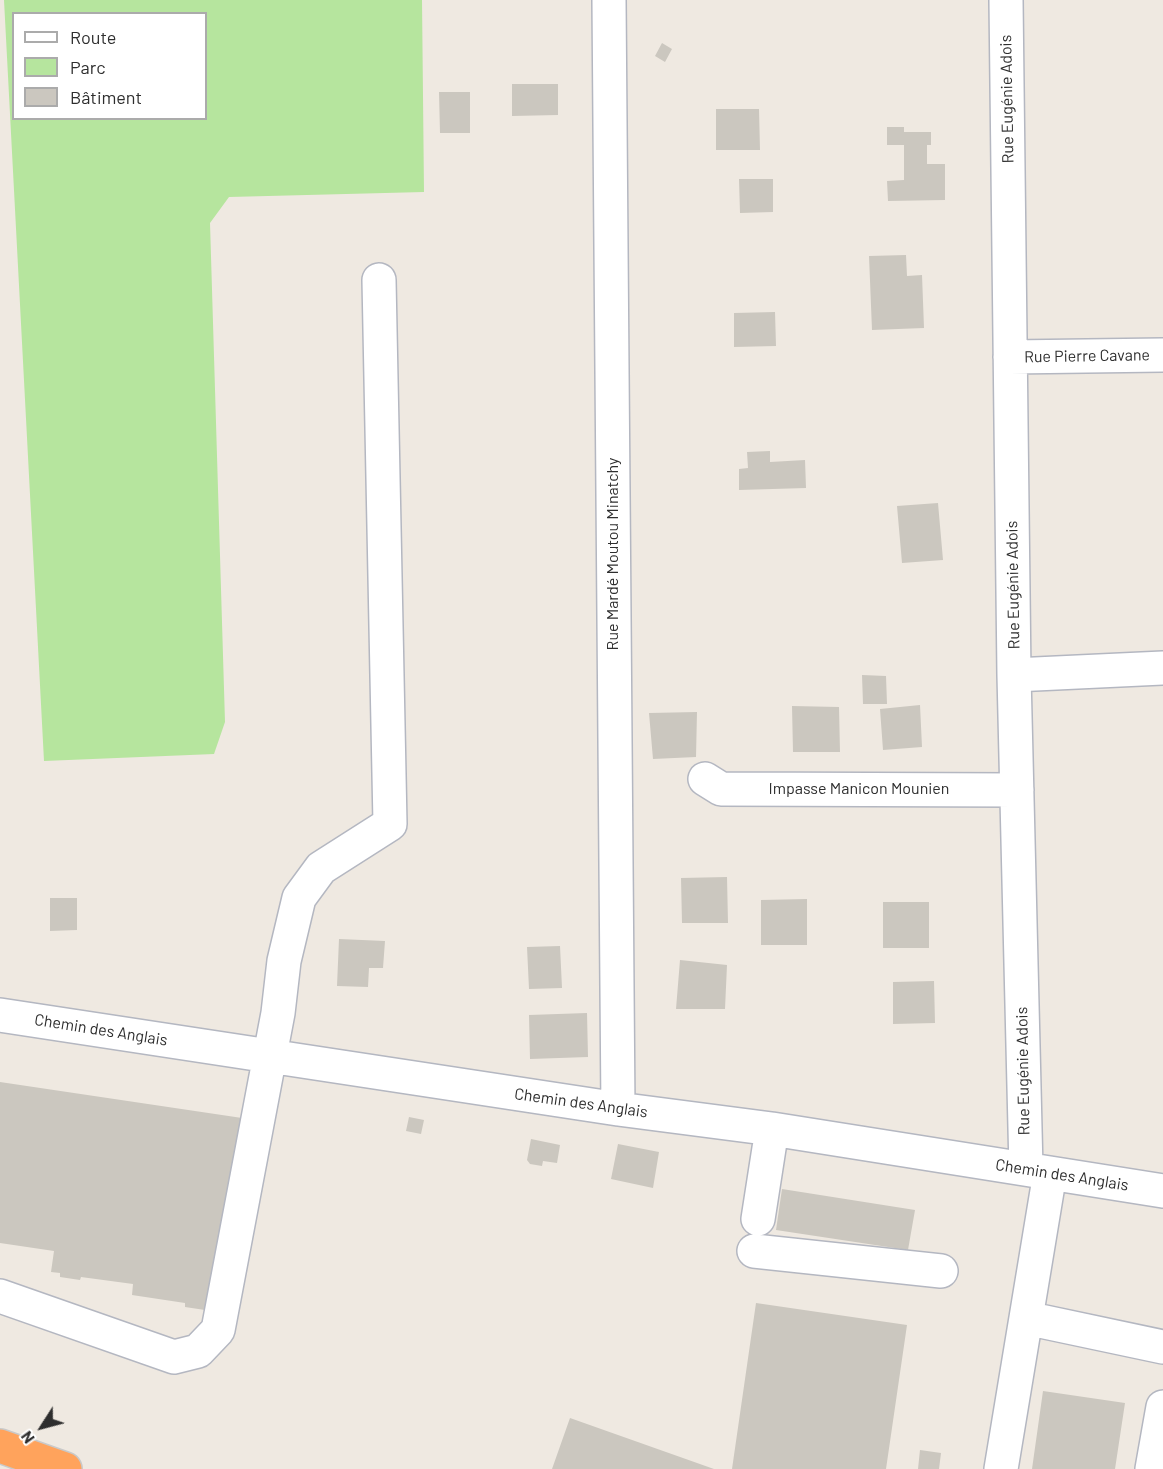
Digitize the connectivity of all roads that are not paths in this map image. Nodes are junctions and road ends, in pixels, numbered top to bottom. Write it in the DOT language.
graph roads {
  1 [pos="609,0"];
  2 [pos="1006,0"];
  3 [pos="379,280"];
  4 [pos="1163,355"];
  5 [pos="1010,357"];
  6 [pos="1163,668"];
  7 [pos="1014,675"];
  8 [pos="705,779"];
  9 [pos="1017,790"];
  10 [pos="0,1015"];
  11 [pos="269,1056"];
  12 [pos="618,1109"];
  13 [pos="772,1129"];
  14 [pos="1038,1171"];
  15 [pos="1163,1191"];
  16 [pos="758,1219"];
  17 [pos="754,1251"];
  18 [pos="941,1271"];
  19 [pos="0,1296"];
  20 [pos="1026,1317"];
  21 [pos="1163,1347"];
  22 [pos="1163,1407"];
  23 [pos="0,1446"];
  24 [pos="65,1469"];
  25 [pos="1001,1469"];
  26 [pos="1152,1469"];
  1 -- 12 [label="street, Rue Mardé Moutou Minatchy"];
  2 -- 5 [label="street, Rue Eugénie Adois"];
  3 -- 11 [label="street"];
  4 -- 5 [label="street, Rue Pierre Cavane"];
  5 -- 7 [label="street, Rue Eugénie Adois"];
  6 -- 7 [label="street"];
  7 -- 9 [label="street, Rue Eugénie Adois"];
  8 -- 9 [label="street, Impasse Manicon Mounien"];
  9 -- 14 [label="street, Rue Eugénie Adois"];
  10 -- 11 [label="street, Chemin des Anglais"];
  11 -- 12 [label="street, Chemin des Anglais"];
  11 -- 19 [label="street"];
  12 -- 13 [label="street, Chemin des Anglais"];
  13 -- 14 [label="street, Chemin des Anglais"];
  13 -- 16 [label="street"];
  14 -- 15 [label="street, Chemin des Anglais"];
  14 -- 20 [label="street, Rue Eugénie Adois"];
  17 -- 18 [label="street"];
  20 -- 21 [label="street"];
  20 -- 25 [label="street, Rue Eugénie Adois"];
  22 -- 26 [label="street"];
  23 -- 24 [label="highway"];
}
